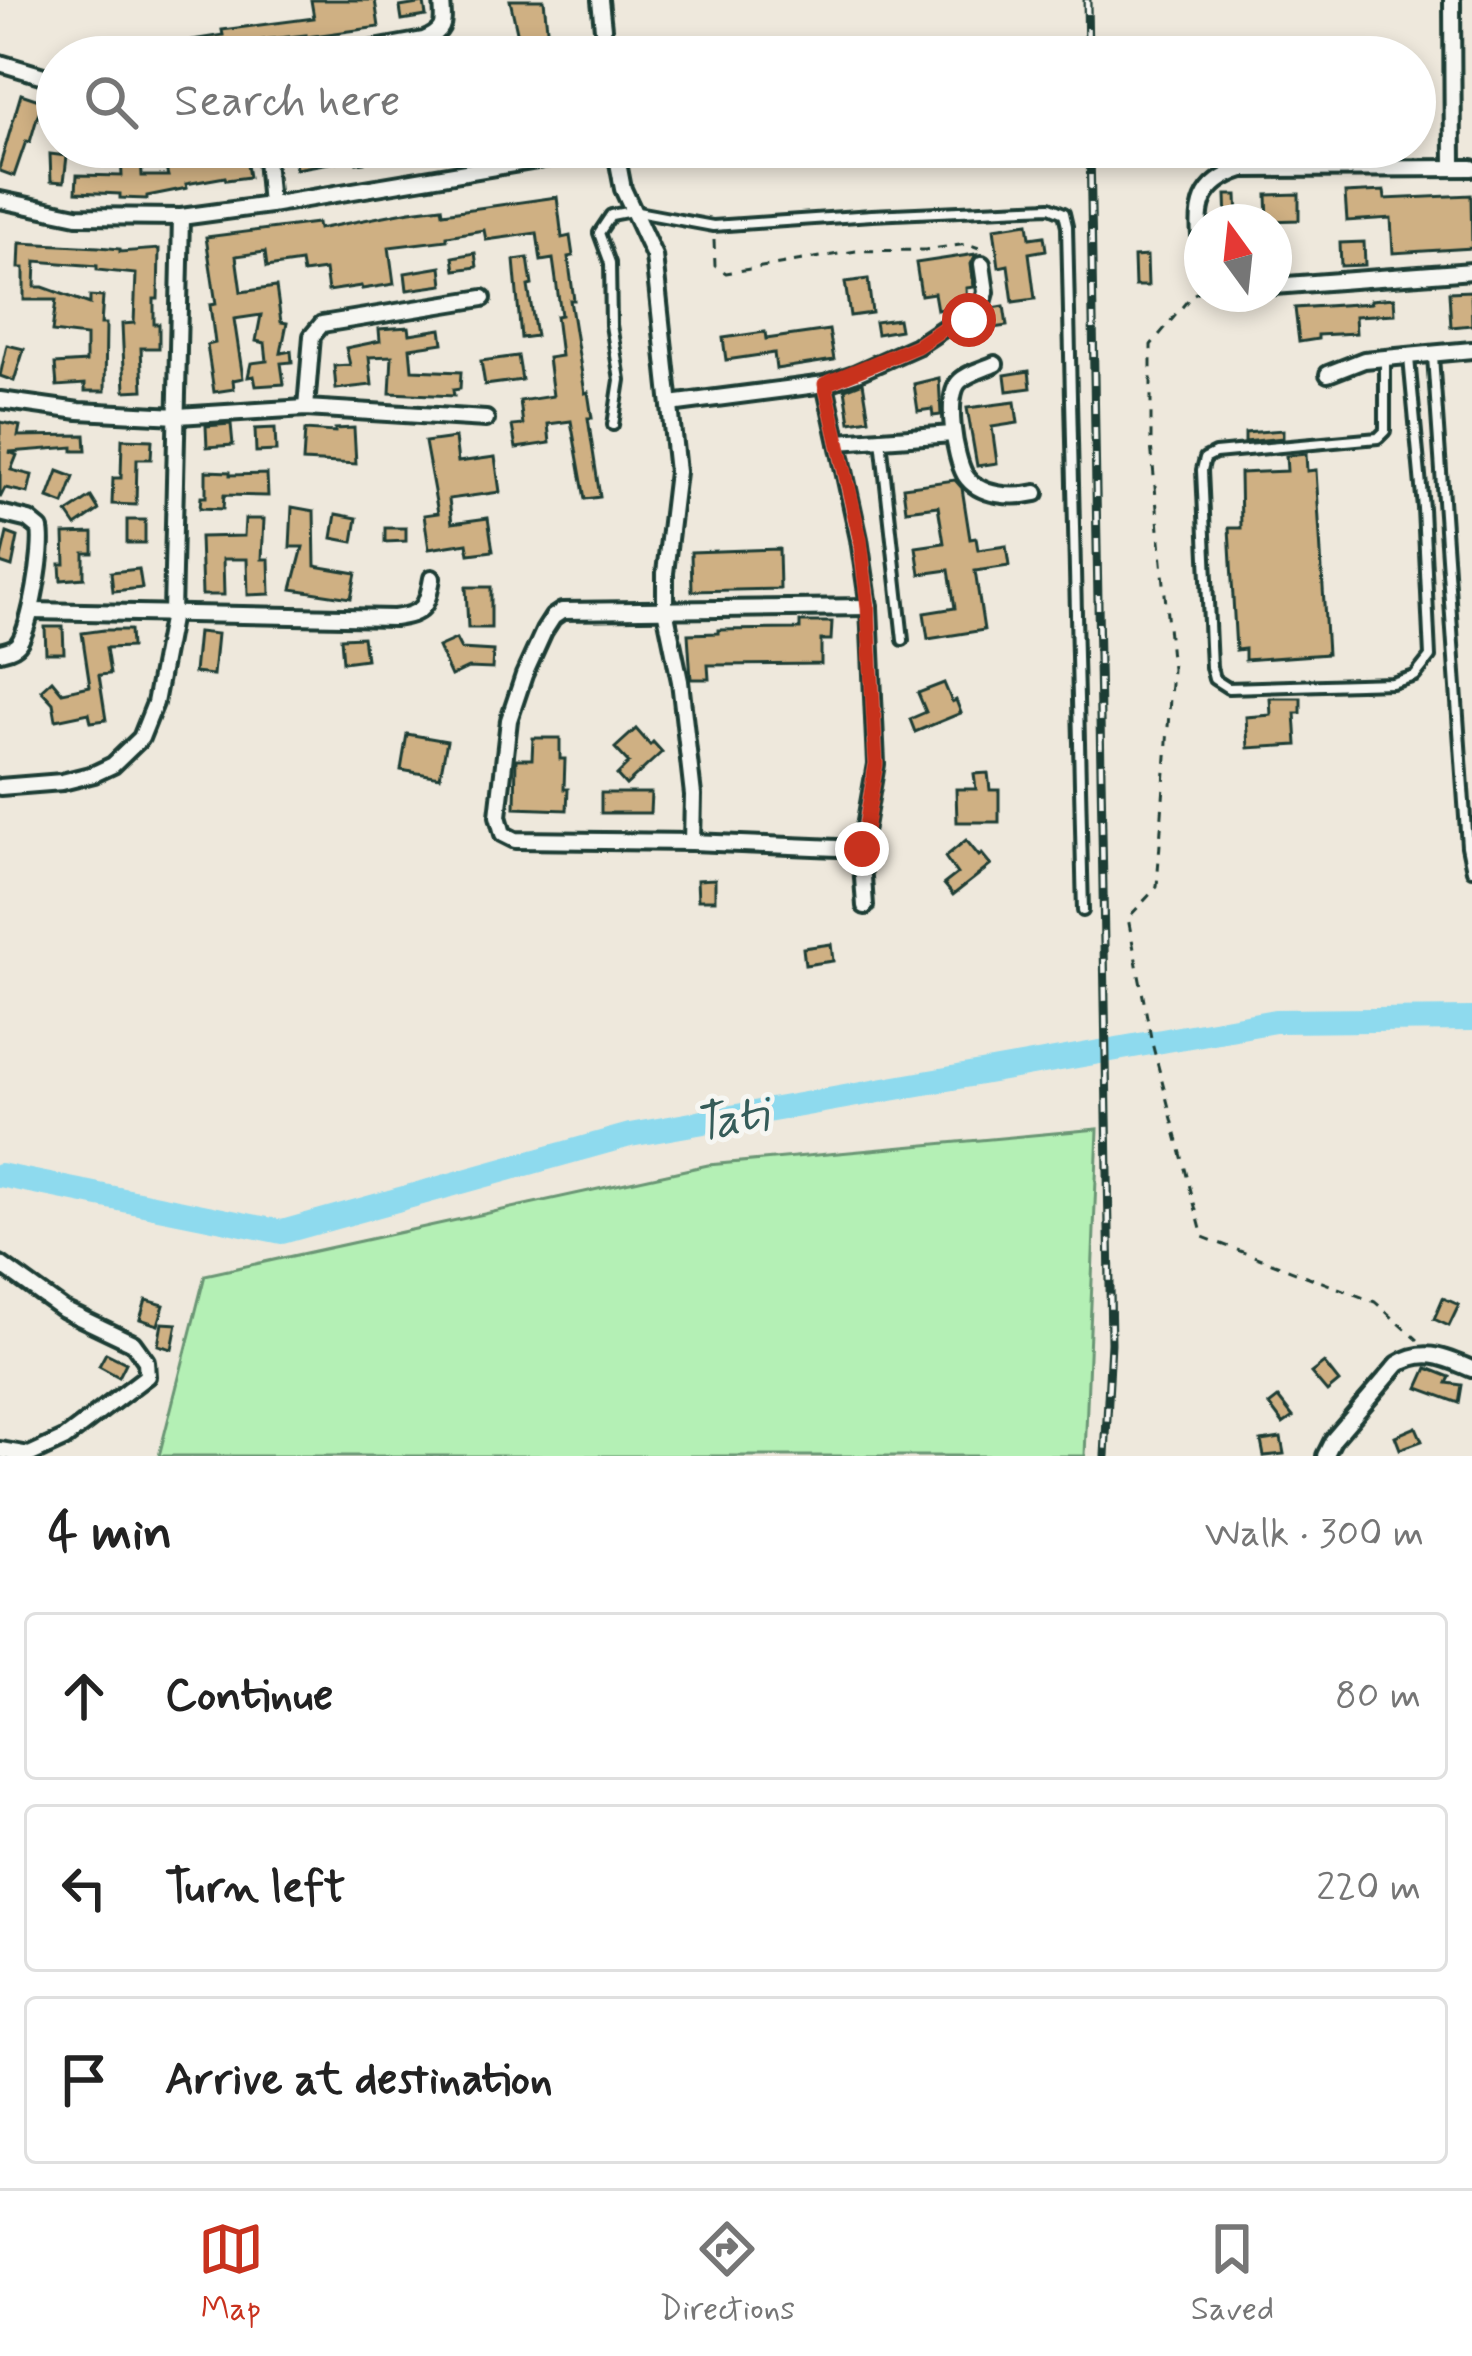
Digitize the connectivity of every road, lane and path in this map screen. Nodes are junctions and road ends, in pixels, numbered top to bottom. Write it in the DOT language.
graph roads {
  1 [pos="442,0"];
  2 [pos="600,0"];
  3 [pos="1452,0"];
  4 [pos="433,36"];
  5 [pos="604,36"];
  6 [pos="0,64"];
  7 [pos="36,74"];
  8 [pos="1436,167"];
  9 [pos="1453,167"];
  10 [pos="1472,167"];
  11 [pos="267,168"];
  12 [pos="490,168"];
  13 [pos="619,168"];
  14 [pos="1348,168"];
  15 [pos="0,200"];
  16 [pos="1202,204"];
  17 [pos="270,205"];
  18 [pos="632,211"];
  19 [pos="181,217"];
  20 [pos="713,226"];
  21 [pos="982,264"];
  22 [pos="1472,271"];
  23 [pos="1292,285"];
  24 [pos="483,298"];
  25 [pos="1184,305"];
  26 [pos="1472,350"];
  27 [pos="1432,354"];
  28 [pos="1408,356"];
  29 [pos="1385,357"];
  30 [pos="995,364"];
  31 [pos="1328,374"];
  32 [pos="825,384"];
  33 [pos="0,400"];
  34 [pos="670,404"];
  35 [pos="306,408"];
  36 [pos="178,416"];
  37 [pos="486,419"];
  38 [pos="613,425"];
  39 [pos="953,434"];
  40 [pos="881,439"];
  41 [pos="838,442"];
  42 [pos="1036,493"];
  43 [pos="0,513"];
  44 [pos="432,578"];
  45 [pos="868,607"];
  46 [pos="665,608"];
  47 [pos="31,611"];
  48 [pos="172,614"];
  49 [pos="903,640"];
  50 [pos="0,652"];
  51 [pos="0,787"];
  52 [pos="692,842"];
  53 [pos="862,849"];
  54 [pos="1472,870"];
  55 [pos="866,906"];
  56 [pos="1083,911"];
  57 [pos="0,1264"];
  58 [pos="1432,1354"];
  59 [pos="1472,1369"];
  60 [pos="0,1450"];
  61 [pos="1325,1456"];
  1 -- 4 [label="street"];
  2 -- 5 [label="street"];
  3 -- 9 [label="street"];
  6 -- 7 [label="street"];
  8 -- 9 [label="street"];
  9 -- 10 [label="street"];
  11 -- 17 [label="street"];
  12 -- 17 [label="street"];
  13 -- 18 [label="street"];
  14 -- 16 [label="street"];
  15 -- 19 [label="street"];
  17 -- 19 [label="street"];
  18 -- 20 [label="lane"];
  18 -- 34 [label="street"];
  18 -- 38 [label="lane"];
  19 -- 36 [label="street"];
  20 -- 21 [label="path"];
  20 -- 56 [label="lane"];
  21 -- 32 [label="street"];
  22 -- 23 [label="street"];
  24 -- 35 [label="street"];
  25 -- 58 [label="path"];
  26 -- 27 [label="street"];
  27 -- 28 [label="street"];
  27 -- 54 [label="lane"];
  28 -- 29 [label="street"];
  28 -- 29 [label="lane"];
  29 -- 31 [label="street"];
  30 -- 39 [label="street"];
  32 -- 34 [label="street"];
  32 -- 41 [label="street"];
  33 -- 36 [label="street"];
  34 -- 46 [label="street"];
  35 -- 36 [label="street"];
  35 -- 37 [label="street"];
  36 -- 48 [label="street"];
  39 -- 40 [label="street"];
  39 -- 42 [label="street"];
  40 -- 41 [label="street"];
  40 -- 49 [label="lane"];
  41 -- 45 [label="street"];
  43 -- 47 [label="street"];
  44 -- 48 [label="street"];
  45 -- 46 [label="street"];
  45 -- 53 [label="street"];
  46 -- 52 [label="street"];
  46 -- 52 [label="street"];
  47 -- 48 [label="street"];
  47 -- 50 [label="street"];
  48 -- 51 [label="street"];
  52 -- 53 [label="street"];
  53 -- 55 [label="street"];
  57 -- 60 [label="street"];
  58 -- 59 [label="street"];
  58 -- 61 [label="street"];
}
